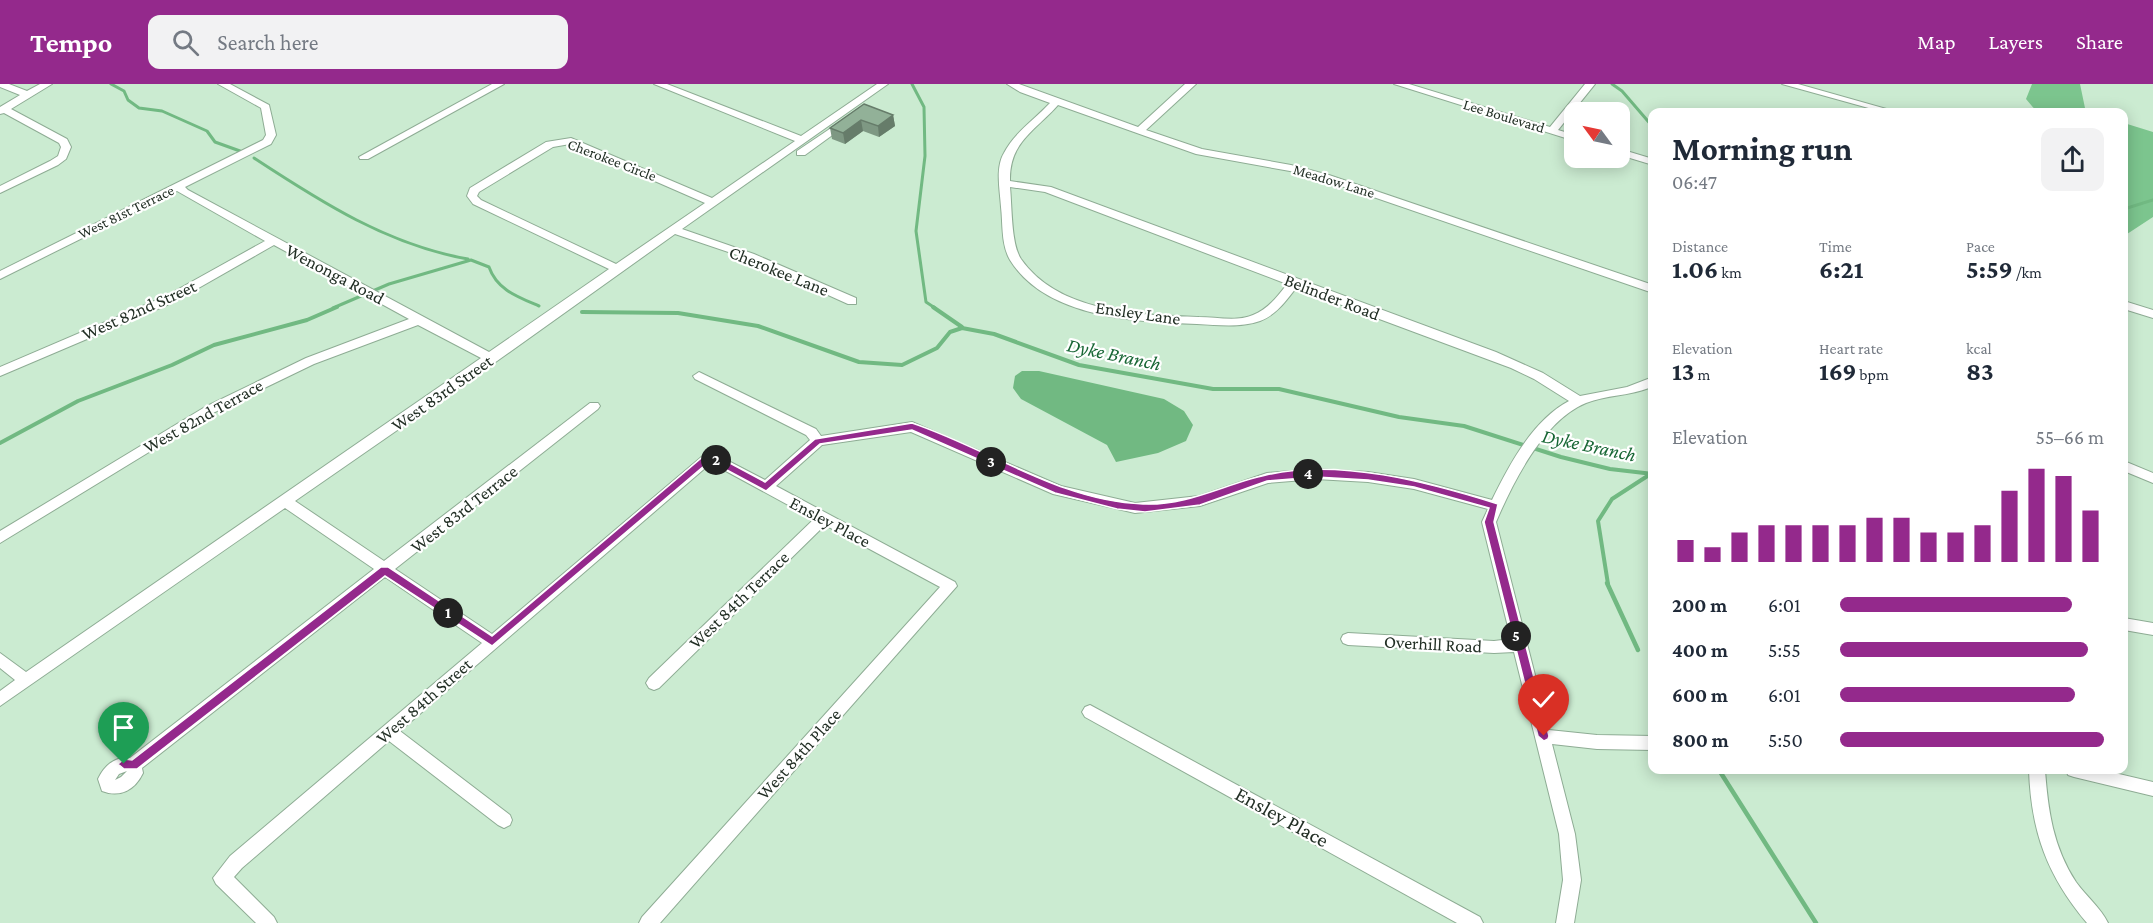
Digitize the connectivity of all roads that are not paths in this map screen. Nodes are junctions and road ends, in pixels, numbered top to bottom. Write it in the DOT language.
graph roads {
  1 [pos="1,84"];
  2 [pos="47,84"];
  3 [pos="223,84"];
  4 [pos="499,84"];
  5 [pos="659,84"];
  6 [pos="883,84"];
  7 [pos="1012,84"];
  8 [pos="1191,84"];
  9 [pos="1399,84"];
  10 [pos="1589,84"];
  11 [pos="1787,84"];
  12 [pos="28,95"];
  13 [pos="1056,102"];
  14 [pos="1877,108"];
  15 [pos="863,109"];
  16 [pos="2,110"];
  17 [pos="1139,131"];
  18 [pos="1552,131"];
  19 [pos="1564,135"];
  20 [pos="802,140"];
  21 [pos="801,153"];
  22 [pos="1630,155"];
  23 [pos="364,157"];
  24 [pos="1648,160"];
  25 [pos="1005,183"];
  26 [pos="179,186"];
  27 [pos="0,190"];
  28 [pos="713,202"];
  29 [pos="673,230"];
  30 [pos="273,241"];
  31 [pos="617,269"];
  32 [pos="0,275"];
  33 [pos="1294,283"];
  34 [pos="1648,287"];
  35 [pos="852,301"];
  36 [pos="2128,306"];
  37 [pos="2153,314"];
  38 [pos="418,320"];
  39 [pos="493,358"];
  40 [pos="0,372"];
  41 [pos="699,376"];
  42 [pos="1648,383"];
  43 [pos="1579,402"];
  44 [pos="594,406"];
  45 [pos="818,441"];
  46 [pos="710,457"];
  47 [pos="2128,468"];
  48 [pos="2153,478"];
  49 [pos="766,487"];
  50 [pos="286,502"];
  51 [pos="1495,506"];
  52 [pos="824,518"];
  53 [pos="0,538"];
  54 [pos="384,570"];
  55 [pos="950,586"];
  56 [pos="2128,625"];
  57 [pos="2153,629"];
  58 [pos="1348,639"];
  59 [pos="492,642"];
  60 [pos="1519,645"];
  61 [pos="0,658"];
  62 [pos="26,681"];
  63 [pos="654,683"];
  64 [pos="0,699"];
  65 [pos="1090,712"];
  66 [pos="389,732"];
  67 [pos="1544,736"];
  68 [pos="1648,743"];
  69 [pos="133,765"];
  70 [pos="2037,774"];
  71 [pos="2091,774"];
  72 [pos="2153,789"];
  73 [pos="504,820"];
  74 [pos="268,923"];
  75 [pos="648,923"];
  76 [pos="1474,923"];
  77 [pos="1565,923"];
  78 [pos="2099,923"];
  1 -- 12 [label="street"];
  2 -- 12 [label="street"];
  3 -- 26 [label="street, West 81st Terrace"];
  4 -- 23 [label="street"];
  5 -- 20 [label="street"];
  6 -- 20 [label="street, West 83rd Street"];
  7 -- 13 [label="street, Meadow Lane"];
  8 -- 17 [label="street"];
  9 -- 18 [label="street, Lee Boulevard"];
  10 -- 18 [label="street"];
  11 -- 14 [label="street"];
  12 -- 16 [label="street"];
  13 -- 17 [label="street, Meadow Lane"];
  13 -- 25 [label="street, Ensley Lane"];
  15 -- 21 [label="street"];
  16 -- 27 [label="street"];
  17 -- 34 [label="street, Meadow Lane"];
  18 -- 19 [label="street, Lee Boulevard"];
  20 -- 28 [label="street, West 83rd Street"];
  22 -- 24 [label="street"];
  25 -- 33 [label="street, Belinder Road"];
  25 -- 33 [label="street, Ensley Lane"];
  26 -- 30 [label="street, Wenonga Road"];
  26 -- 32 [label="street, West 81st Terrace"];
  28 -- 29 [label="street, West 83rd Street"];
  28 -- 31 [label="street, Cherokee Circle"];
  29 -- 31 [label="street, West 83rd Street"];
  29 -- 35 [label="street, Cherokee Lane"];
  30 -- 38 [label="street, Wenonga Road"];
  30 -- 40 [label="street, West 82nd Street"];
  31 -- 39 [label="street, West 83rd Street"];
  33 -- 43 [label="street, Belinder Road"];
  36 -- 37 [label="street"];
  38 -- 39 [label="street, Wenonga Road"];
  38 -- 53 [label="street, West 82nd Terrace"];
  39 -- 50 [label="street, West 83rd Street"];
  41 -- 45 [label="street"];
  42 -- 43 [label="street"];
  43 -- 51 [label="street"];
  44 -- 54 [label="street, West 83rd Terrace"];
  45 -- 49 [label="street"];
  45 -- 51 [label="street"];
  46 -- 49 [label="street, Ensley Place"];
  46 -- 59 [label="street, West 84th Street"];
  47 -- 48 [label="street"];
  49 -- 52 [label="street, Ensley Place"];
  50 -- 54 [label="street"];
  50 -- 62 [label="street, West 83rd Street"];
  51 -- 60 [label="street"];
  52 -- 55 [label="street, Ensley Place"];
  52 -- 63 [label="street, West 84th Terrace"];
  54 -- 59 [label="street"];
  54 -- 69 [label="street, West 83rd Terrace"];
  55 -- 75 [label="street, West 84th Place"];
  56 -- 57 [label="street"];
  58 -- 60 [label="street, Overhill Road"];
  59 -- 66 [label="street, West 84th Street"];
  60 -- 67 [label="street"];
  61 -- 62 [label="street"];
  62 -- 64 [label="street, West 83rd Street"];
  65 -- 76 [label="street, Ensley Place"];
  66 -- 73 [label="street"];
  66 -- 74 [label="street, West 84th Street"];
  67 -- 68 [label="street"];
  67 -- 77 [label="street"];
  70 -- 78 [label="street"];
  71 -- 72 [label="street"];
}
